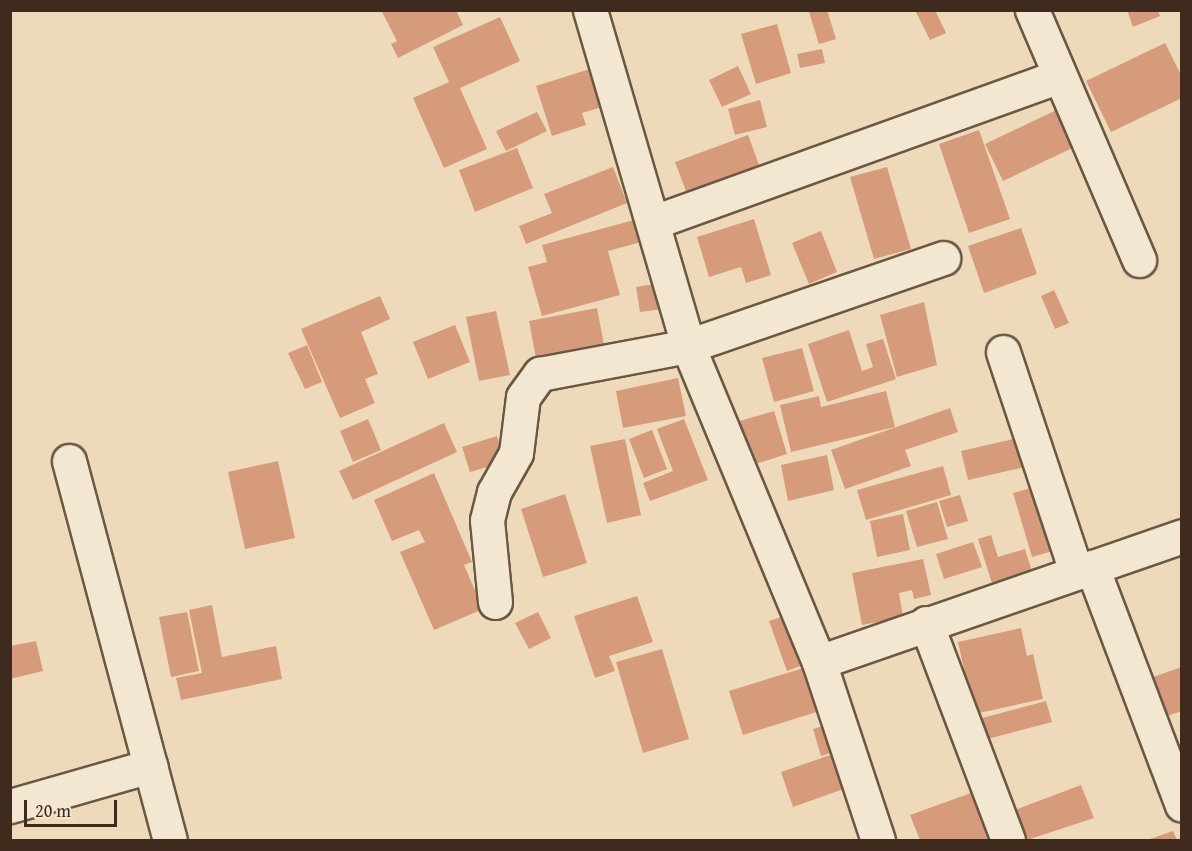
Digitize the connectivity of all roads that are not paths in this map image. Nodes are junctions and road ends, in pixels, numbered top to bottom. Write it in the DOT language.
graph roads {
  1 [pos="590,10"];
  2 [pos="1032,10"];
  3 [pos="1059,76"];
  4 [pos="654,222"];
  5 [pos="943,258"];
  6 [pos="1139,260"];
  7 [pos="688,346"];
  8 [pos="1003,352"];
  9 [pos="69,461"];
  10 [pos="1182,536"];
  11 [pos="1084,570"];
  12 [pos="495,602"];
  13 [pos="926,623"];
  14 [pos="819,662"];
  15 [pos="150,766"];
  16 [pos="1182,805"];
  17 [pos="10,806"];
  18 [pos="170,840"];
  19 [pos="878,840"];
  20 [pos="1008,840"];
  1 -- 4 [label="street"];
  2 -- 3 [label="street"];
  3 -- 4 [label="street"];
  3 -- 6 [label="street"];
  4 -- 7 [label="street"];
  5 -- 7 [label="street"];
  7 -- 12 [label="street"];
  7 -- 14 [label="street"];
  8 -- 11 [label="street"];
  9 -- 15 [label="street"];
  10 -- 11 [label="street"];
  11 -- 13 [label="street"];
  11 -- 16 [label="street"];
  13 -- 14 [label="street"];
  13 -- 20 [label="street"];
  14 -- 19 [label="street"];
  15 -- 17 [label="street"];
  15 -- 18 [label="street"];
}
